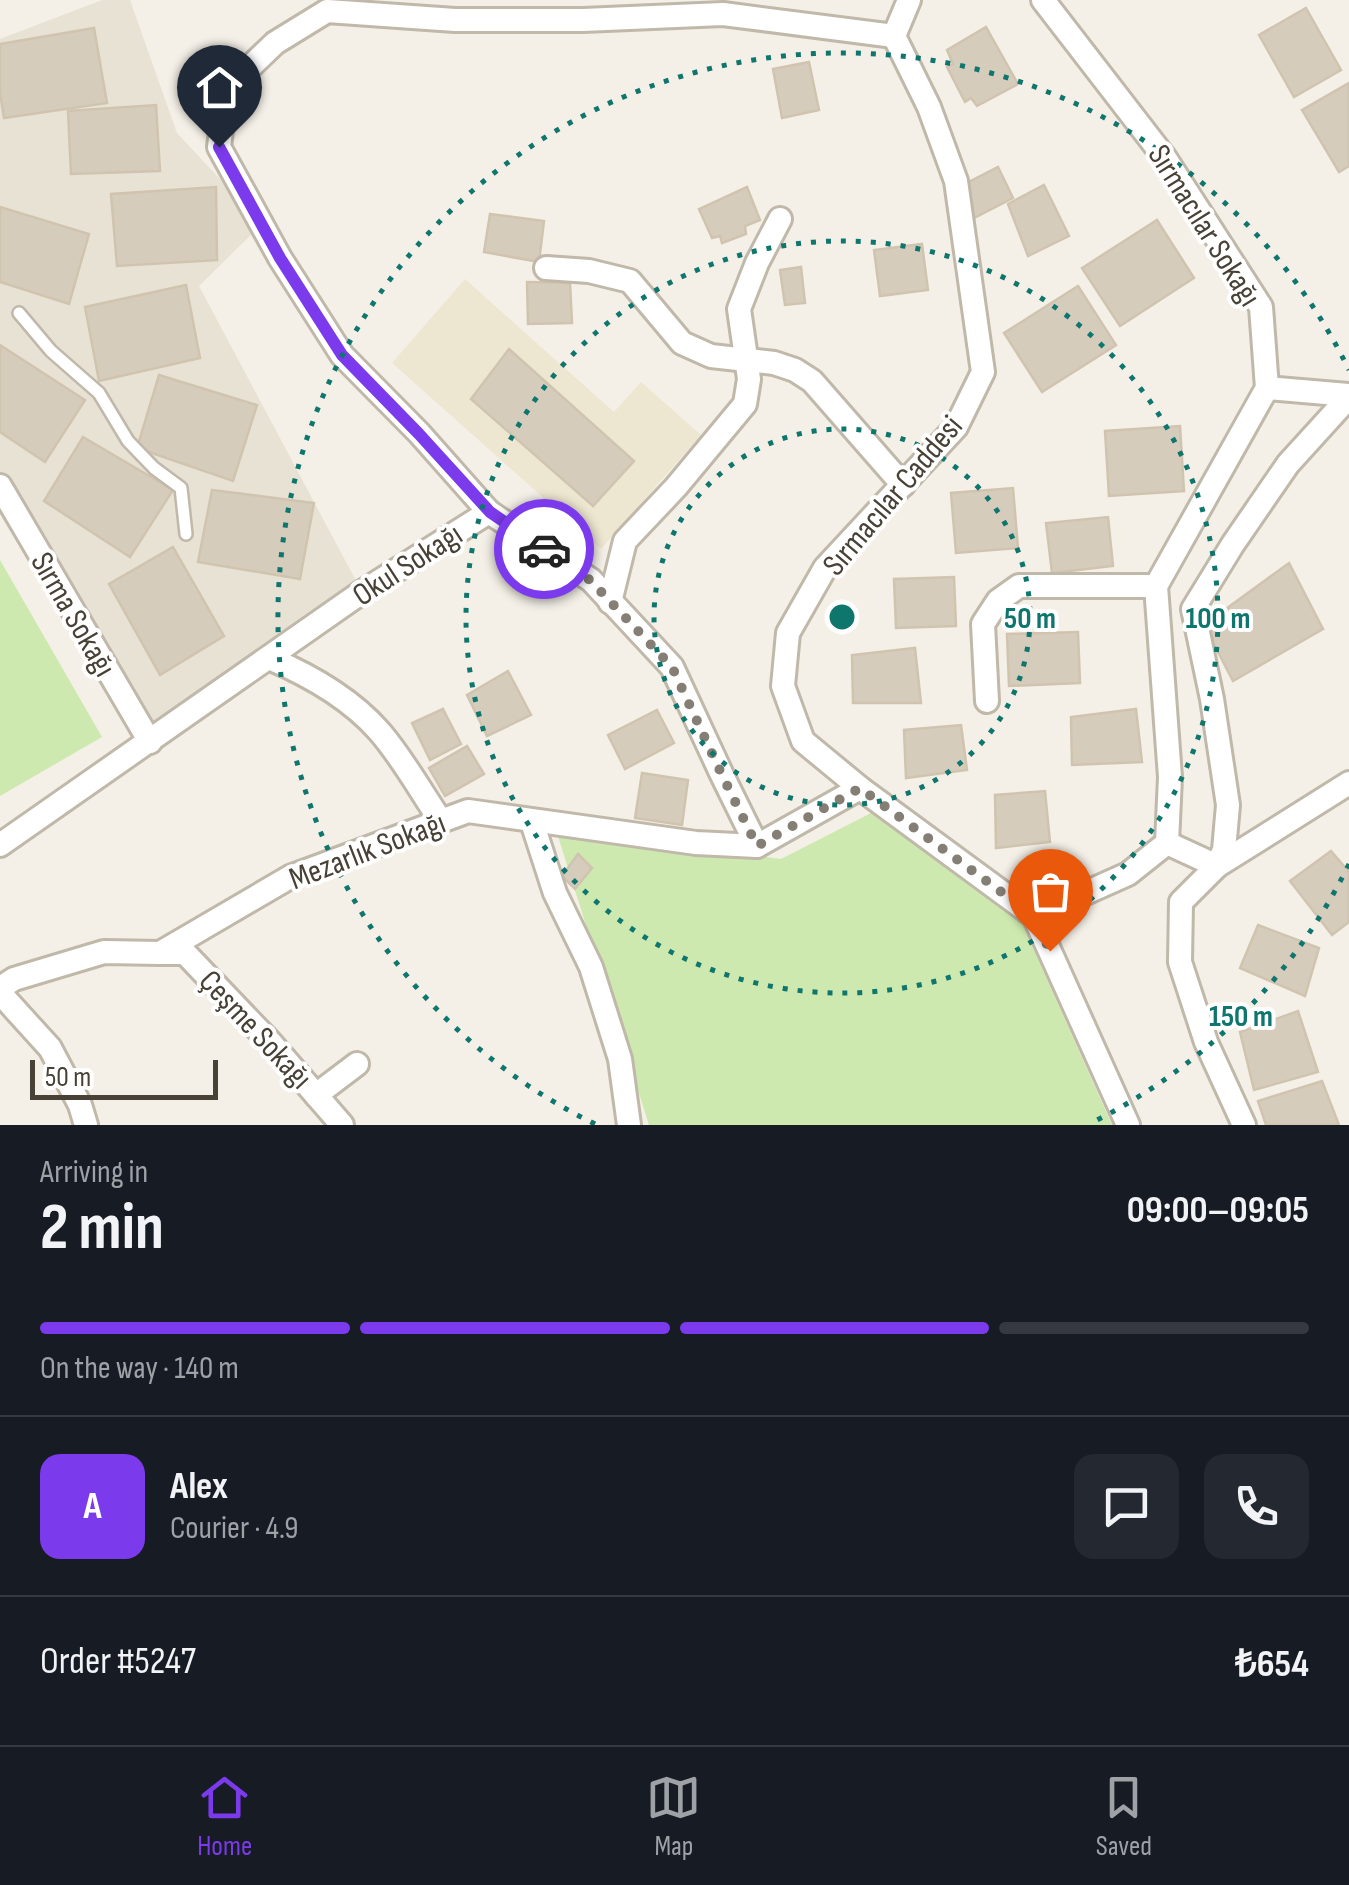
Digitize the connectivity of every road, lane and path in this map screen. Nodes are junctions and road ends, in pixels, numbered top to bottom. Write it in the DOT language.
graph roads {
  1 [pos="909,0"];
  2 [pos="1043,0"];
  3 [pos="332,6"];
  4 [pos="721,7"];
  5 [pos="894,36"];
  6 [pos="780,219"];
  7 [pos="546,268"];
  8 [pos="19,313"];
  9 [pos="746,360"];
  10 [pos="1267,388"];
  11 [pos="1349,396"];
  12 [pos="902,485"];
  13 [pos="0,486"];
  14 [pos="490,512"];
  15 [pos="186,534"];
  16 [pos="1156,586"];
  17 [pos="610,602"];
  18 [pos="269,658"];
  19 [pos="987,701"];
  20 [pos="150,742"];
  21 [pos="1349,783"];
  22 [pos="860,788"];
  23 [pos="441,821"];
  24 [pos="532,822"];
  25 [pos="1167,843"];
  26 [pos="0,845"];
  27 [pos="757,846"];
  28 [pos="1217,866"];
  29 [pos="1034,916"];
  30 [pos="160,953"];
  31 [pos="0,990"];
  32 [pos="356,1064"];
  33 [pos="316,1095"];
  34 [pos="86,1125"];
  35 [pos="342,1125"];
  36 [pos="629,1125"];
  37 [pos="1128,1125"];
  38 [pos="1244,1125"];
  1 -- 5 [label="street"];
  2 -- 10 [label="street, Sırmacılar Sokağı"];
  3 -- 4 [label="street"];
  3 -- 14 [label="street, Okul Sokağı"];
  4 -- 5 [label="street"];
  5 -- 12 [label="street, Sırmacılar Caddesi"];
  6 -- 9 [label="street"];
  7 -- 9 [label="street"];
  8 -- 15 [label="lane"];
  9 -- 12 [label="street"];
  9 -- 17 [label="street"];
  10 -- 11 [label="street"];
  10 -- 16 [label="street"];
  11 -- 28 [label="street"];
  12 -- 22 [label="street, Sırmacılar Caddesi"];
  13 -- 20 [label="street, Sırma Sokağı"];
  14 -- 17 [label="street"];
  14 -- 18 [label="street, Okul Sokağı"];
  16 -- 19 [label="street"];
  16 -- 25 [label="street"];
  17 -- 27 [label="street"];
  18 -- 20 [label="street, Okul Sokağı"];
  18 -- 23 [label="street"];
  20 -- 26 [label="street, Okul Sokağı"];
  21 -- 28 [label="street"];
  22 -- 27 [label="street"];
  22 -- 29 [label="street, Sırmacılar Caddesi"];
  23 -- 24 [label="street, Mezarlık Sokağı"];
  23 -- 30 [label="street, Mezarlık Sokağı"];
  24 -- 27 [label="street, Mezarlık Sokağı"];
  24 -- 36 [label="street"];
  25 -- 28 [label="street"];
  25 -- 29 [label="street"];
  28 -- 38 [label="street"];
  29 -- 37 [label="street, Sırmacılar Caddesi"];
  30 -- 31 [label="street"];
  30 -- 33 [label="street, Çeşme Sokağı"];
  31 -- 34 [label="street"];
  32 -- 33 [label="street"];
  33 -- 35 [label="street, Çeşme Sokağı"];
}
